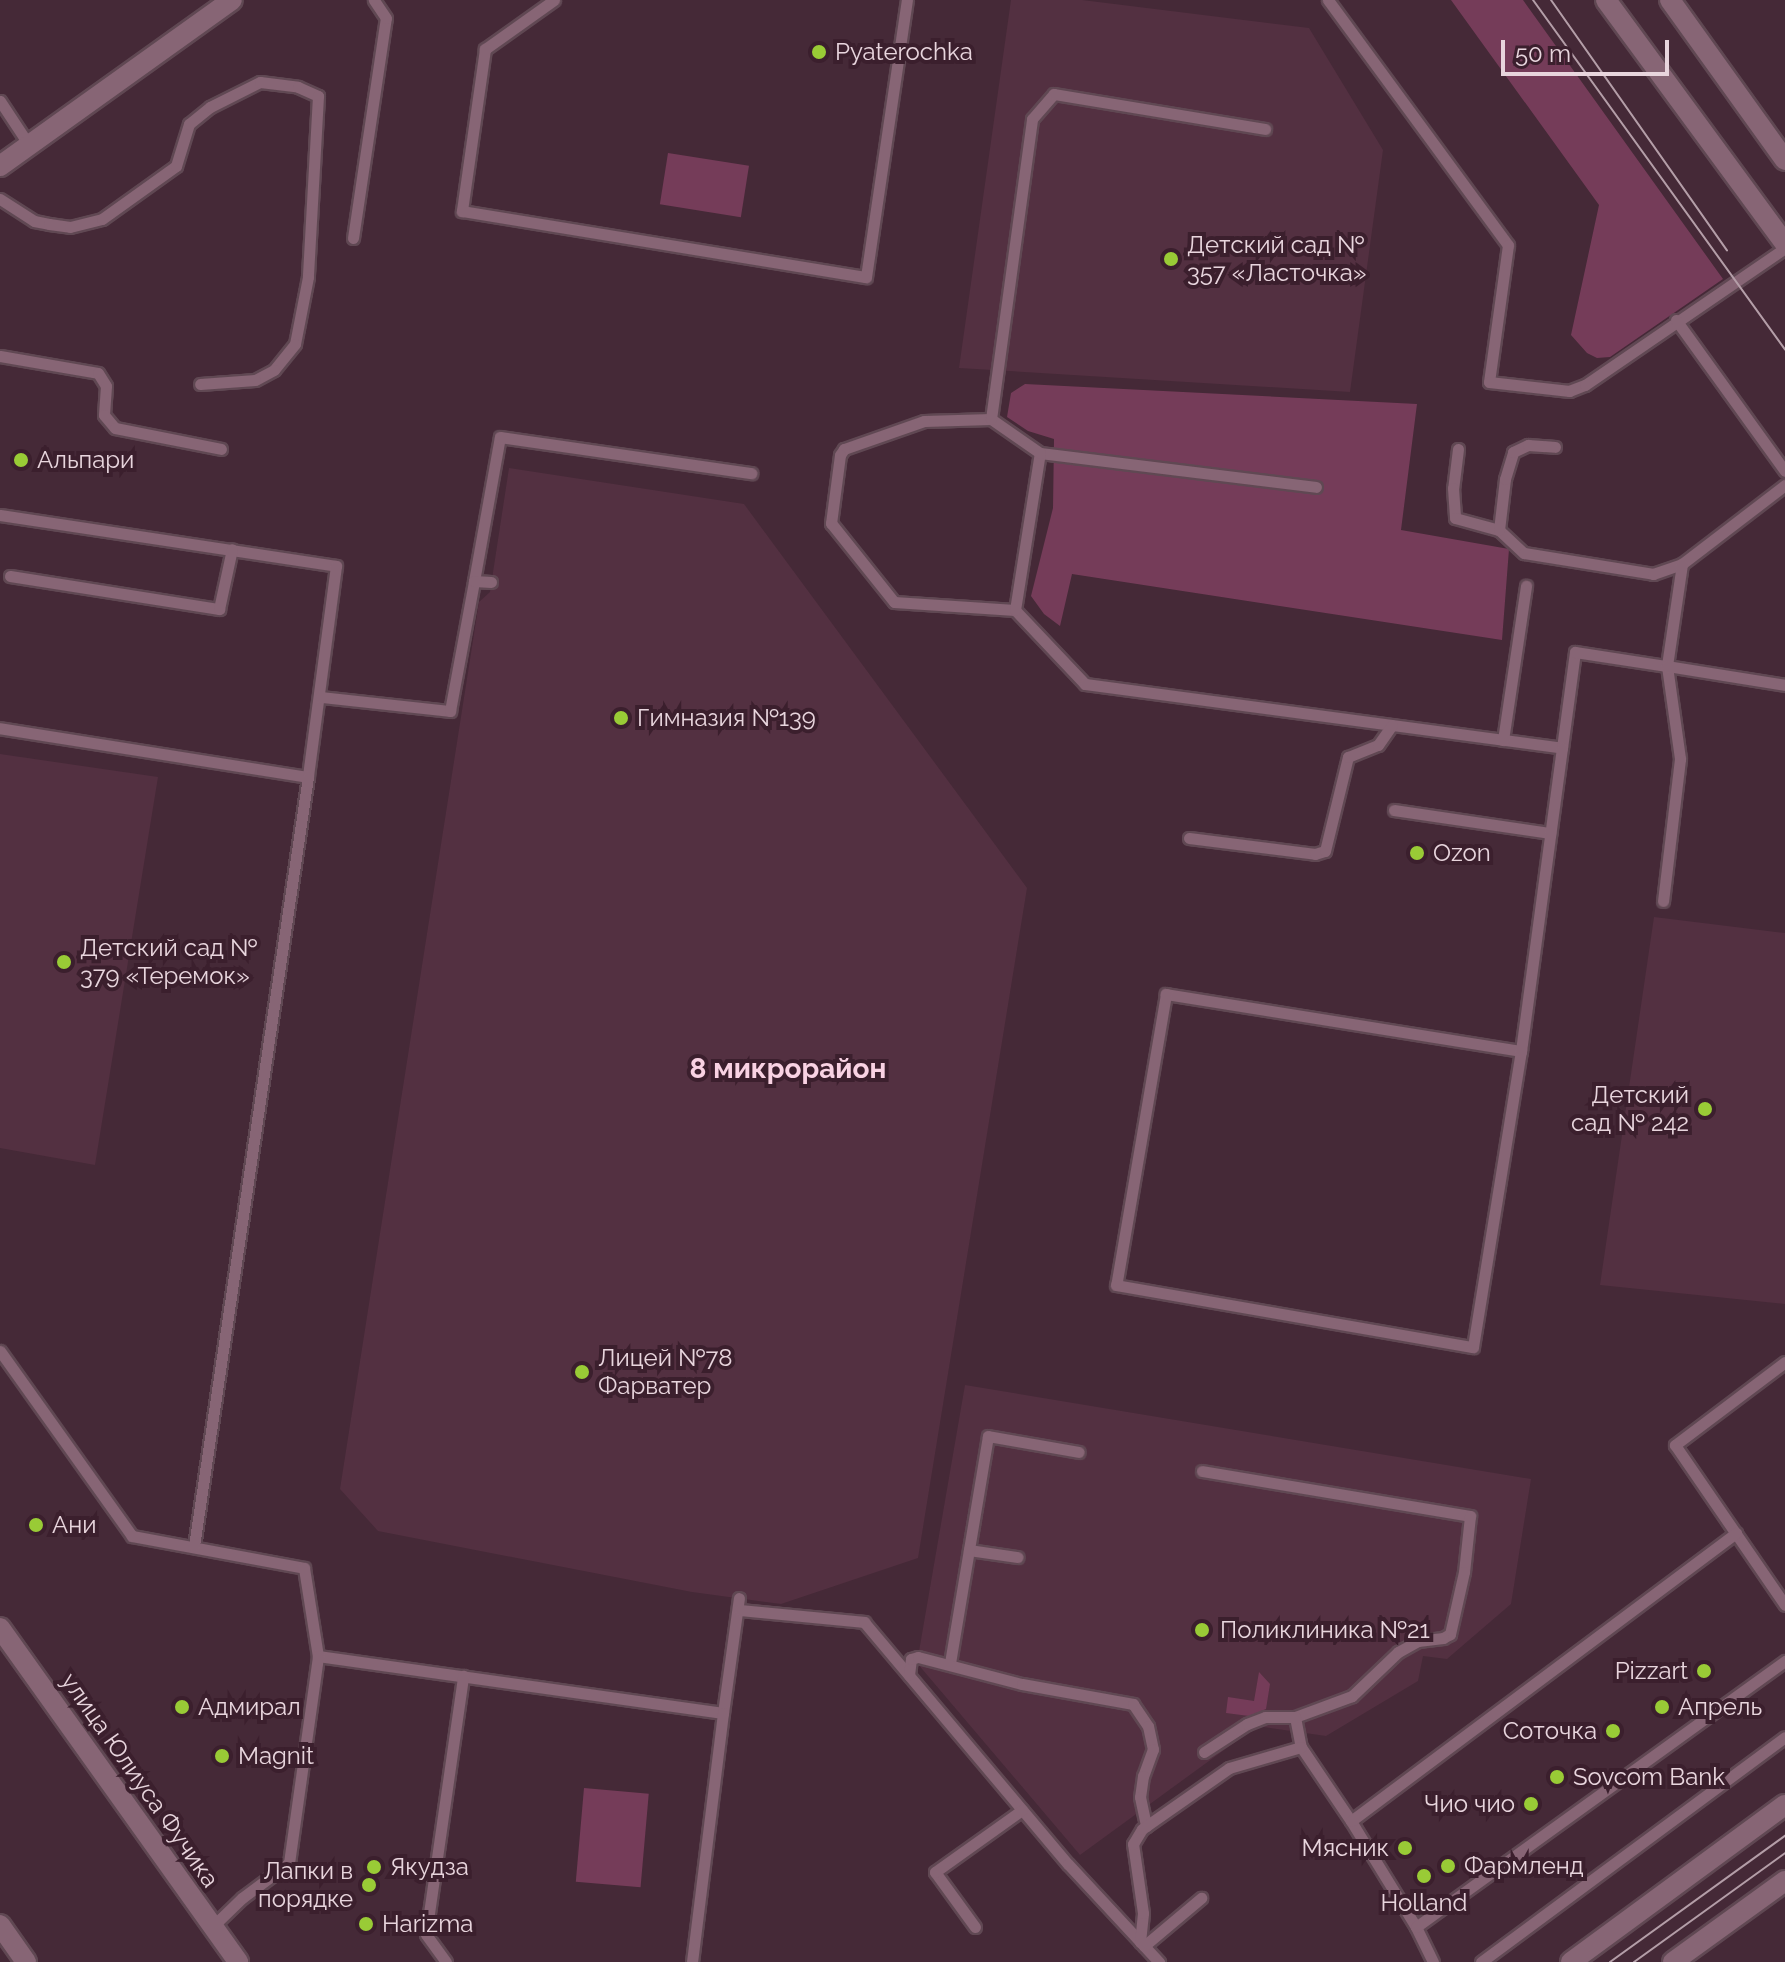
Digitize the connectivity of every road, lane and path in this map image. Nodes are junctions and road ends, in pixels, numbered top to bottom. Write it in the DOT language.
graph roads {
  1 [pos="232,0"];
  2 [pos="375,0"];
  3 [pos="554,0"];
  4 [pos="907,0"];
  5 [pos="1328,0"];
  6 [pos="1606,0"];
  7 [pos="1670,0"];
  8 [pos="0,101"];
  9 [pos="1265,129"];
  10 [pos="29,145"];
  11 [pos="1785,160"];
  12 [pos="0,166"];
  13 [pos="0,199"];
  14 [pos="353,238"];
  15 [pos="1785,246"];
  16 [pos="1676,320"];
  17 [pos="0,356"];
  18 [pos="200,384"];
  19 [pos="991,419"];
  20 [pos="1555,447"];
  21 [pos="221,449"];
  22 [pos="1458,449"];
  23 [pos="1040,453"];
  24 [pos="1785,471"];
  25 [pos="751,473"];
  26 [pos="1785,485"];
  27 [pos="1316,487"];
  28 [pos="0,515"];
  29 [pos="1499,530"];
  30 [pos="232,549"];
  31 [pos="1682,564"];
  32 [pos="10,576"];
  33 [pos="474,581"];
  34 [pos="491,582"];
  35 [pos="1526,586"];
  36 [pos="1015,610"];
  37 [pos="1667,666"];
  38 [pos="1785,685"];
  39 [pos="321,697"];
  40 [pos="1392,725"];
  41 [pos="0,728"];
  42 [pos="1503,740"];
  43 [pos="1562,748"];
  44 [pos="308,777"];
  45 [pos="1394,810"];
  46 [pos="1550,833"];
  47 [pos="1189,838"];
  48 [pos="1663,901"];
  49 [pos="1521,1051"];
  50 [pos="0,1351"];
  51 [pos="1785,1362"];
  52 [pos="1079,1452"];
  53 [pos="1202,1471"];
  54 [pos="1736,1533"];
  55 [pos="194,1546"];
  56 [pos="969,1550"];
  57 [pos="1017,1557"];
  58 [pos="1785,1605"];
  59 [pos="0,1628"];
  60 [pos="318,1656"];
  61 [pos="1785,1661"];
  62 [pos="950,1663"];
  63 [pos="909,1675"];
  64 [pos="463,1676"];
  65 [pos="723,1713"];
  66 [pos="1295,1717"];
  67 [pos="1785,1737"];
  68 [pos="1301,1747"];
  69 [pos="1204,1752"];
  70 [pos="1785,1805"];
  71 [pos="1022,1810"];
  72 [pos="1351,1821"];
  73 [pos="1146,1826"];
  74 [pos="1785,1881"];
  75 [pos="1201,1898"];
  76 [pos="0,1925"];
  77 [pos="212,1927"];
  78 [pos="975,1927"];
  79 [pos="1416,1927"];
  80 [pos="1142,1944"];
  81 [pos="1155,1961"];
  82 [pos="26,1962"];
  83 [pos="238,1962"];
  84 [pos="446,1962"];
  85 [pos="692,1962"];
  86 [pos="1433,1962"];
  87 [pos="1481,1962"];
  88 [pos="1571,1962"];
  89 [pos="1673,1962"];
  1 -- 10 [label="street"];
  2 -- 14 [label="lane"];
  3 -- 4 [label="lane"];
  5 -- 16 [label="lane"];
  6 -- 15 [label="street"];
  7 -- 11 [label="street"];
  8 -- 10 [label="lane"];
  9 -- 19 [label="lane"];
  10 -- 12 [label="street"];
  13 -- 18 [label="lane"];
  15 -- 16 [label="lane"];
  16 -- 24 [label="lane"];
  17 -- 21 [label="lane"];
  19 -- 23 [label="lane"];
  19 -- 36 [label="lane"];
  20 -- 29 [label="lane"];
  22 -- 29 [label="lane"];
  23 -- 27 [label="lane"];
  23 -- 36 [label="lane"];
  25 -- 33 [label="lane"];
  26 -- 31 [label="lane"];
  28 -- 30 [label="lane"];
  29 -- 31 [label="lane"];
  30 -- 32 [label="lane"];
  30 -- 39 [label="lane"];
  31 -- 37 [label="lane"];
  33 -- 34 [label="lane"];
  33 -- 39 [label="lane"];
  35 -- 42 [label="lane"];
  36 -- 40 [label="lane"];
  37 -- 38 [label="lane"];
  37 -- 43 [label="lane"];
  37 -- 48 [label="lane"];
  39 -- 44 [label="lane"];
  40 -- 42 [label="lane"];
  40 -- 47 [label="lane"];
  41 -- 44 [label="lane"];
  42 -- 43 [label="lane"];
  43 -- 46 [label="lane"];
  44 -- 55 [label="lane"];
  45 -- 46 [label="lane"];
  46 -- 49 [label="lane"];
  49 -- 49 [label="lane"];
  50 -- 55 [label="lane"];
  51 -- 54 [label="lane"];
  52 -- 56 [label="lane"];
  53 -- 66 [label="lane"];
  54 -- 58 [label="lane"];
  54 -- 72 [label="lane"];
  55 -- 60 [label="lane"];
  56 -- 57 [label="lane"];
  56 -- 62 [label="lane"];
  59 -- 77 [label="street, улица Юлиуса Фучика"];
  60 -- 64 [label="lane"];
  60 -- 77 [label="lane"];
  61 -- 79 [label="lane"];
  62 -- 63 [label="lane"];
  62 -- 73 [label="lane"];
  63 -- 65 [label="lane"];
  63 -- 71 [label="lane"];
  64 -- 65 [label="lane"];
  64 -- 84 [label="lane"];
  65 -- 85 [label="lane"];
  66 -- 68 [label="lane"];
  66 -- 69 [label="lane"];
  67 -- 87 [label="lane"];
  68 -- 72 [label="lane"];
  68 -- 73 [label="lane"];
  70 -- 88 [label="street"];
  71 -- 78 [label="lane"];
  71 -- 80 [label="lane"];
  72 -- 79 [label="lane"];
  73 -- 80 [label="lane"];
  74 -- 89 [label="street"];
  75 -- 80 [label="lane"];
  76 -- 82 [label="street"];
  77 -- 83 [label="street, улица Юлиуса Фучика"];
  79 -- 86 [label="lane"];
  80 -- 81 [label="lane"];
}
